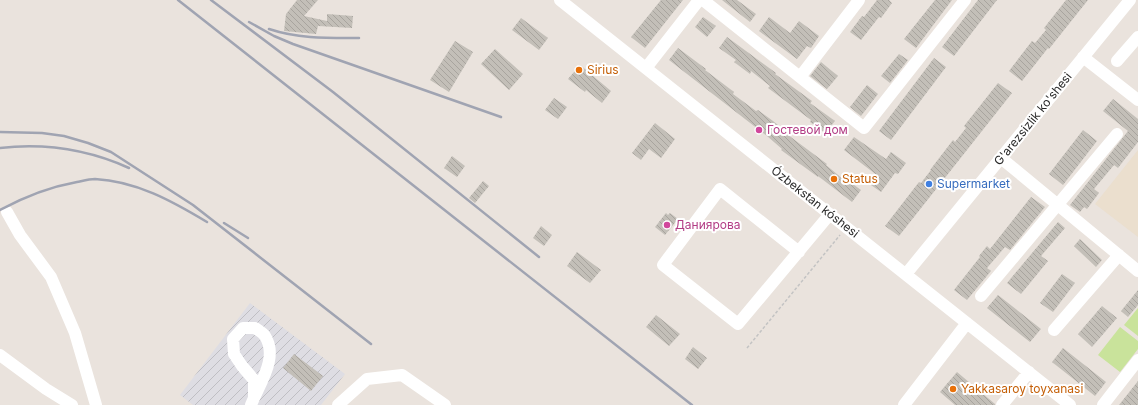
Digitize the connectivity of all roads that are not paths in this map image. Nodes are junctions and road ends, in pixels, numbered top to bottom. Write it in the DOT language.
graph roads {
  1 [pos="699,0"];
  2 [pos="703,0"];
  3 [pos="859,0"];
  4 [pos="965,0"];
  5 [pos="563,1"];
  6 [pos="1123,2"];
  7 [pos="1138,37"];
  8 [pos="1083,57"];
  9 [pos="1117,61"];
  10 [pos="646,68"];
  11 [pos="800,77"];
  12 [pos="1138,100"];
  13 [pos="1117,134"];
  14 [pos="1001,158"];
  15 [pos="1058,205"];
  16 [pos="7,212"];
  17 [pos="830,214"];
  18 [pos="799,252"];
  19 [pos="1119,256"];
  20 [pos="1138,271"];
  21 [pos="906,274"];
  22 [pos="981,296"];
  23 [pos="967,323"];
  24 [pos="1054,330"];
  25 [pos="0,355"];
  26 [pos="1138,360"];
  27 [pos="1029,372"];
  28 [pos="253,402"];
  29 [pos="72,405"];
  30 [pos="96,405"];
  31 [pos="338,405"];
  32 [pos="445,405"];
  33 [pos="904,405"];
  34 [pos="1002,405"];
  35 [pos="1070,405"];
  36 [pos="1103,405"];
  1 -- 10 [label="street"];
  2 -- 11 [label="street"];
  3 -- 11 [label="street"];
  4 -- 11 [label="street"];
  5 -- 10 [label="street, Ózbekstan kóshesi"];
  6 -- 8 [label="street, G'arezsizlik ko'shesi"];
  7 -- 9 [label="street"];
  8 -- 12 [label="street"];
  8 -- 14 [label="street, G'arezsizlik ko'shesi"];
  10 -- 17 [label="street, Ózbekstan kóshesi"];
  13 -- 15 [label="street"];
  14 -- 15 [label="street"];
  14 -- 21 [label="street, G'arezsizlik ko'shesi"];
  15 -- 19 [label="street"];
  15 -- 22 [label="street"];
  16 -- 30 [label="street"];
  17 -- 18 [label="street"];
  17 -- 21 [label="street, Ózbekstan kóshesi"];
  18 -- 18 [label="street"];
  19 -- 20 [label="street"];
  19 -- 24 [label="street"];
  21 -- 23 [label="street, Ózbekstan kóshesi"];
  23 -- 27 [label="street, Ózbekstan kóshesi"];
  23 -- 33 [label="street"];
  25 -- 29 [label="street"];
  26 -- 36 [label="street"];
  27 -- 34 [label="street"];
  27 -- 35 [label="street, Ózbekstan kóshesi"];
  28 -- 28 [label="street"];
  31 -- 32 [label="street"];
}
